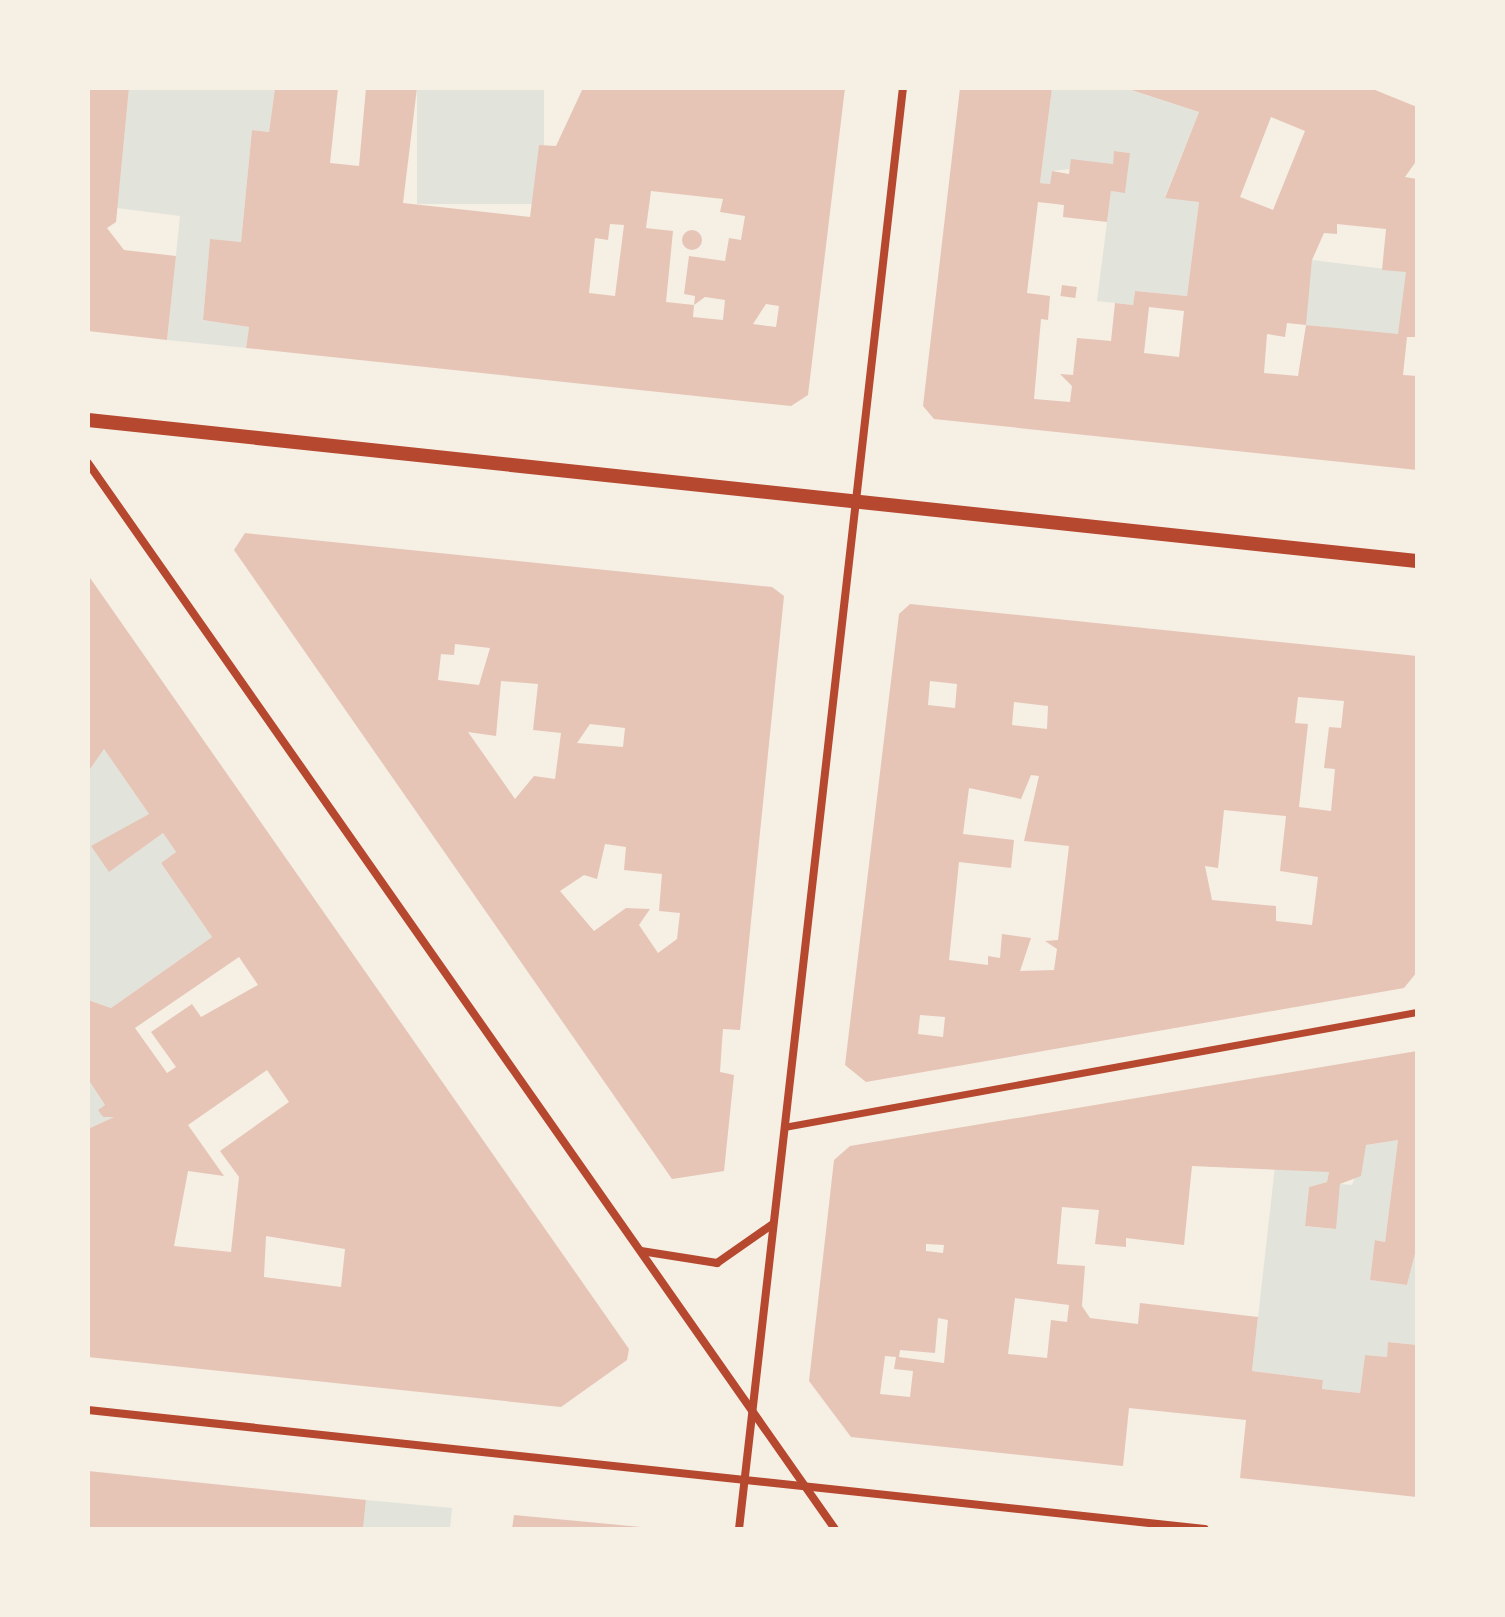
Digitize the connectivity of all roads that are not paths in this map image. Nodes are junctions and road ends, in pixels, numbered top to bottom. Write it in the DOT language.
graph roads {
  1 [pos="903,88"];
  2 [pos="88,420"];
  3 [pos="88,463"];
  4 [pos="854,501"];
  5 [pos="1417,561"];
  6 [pos="1417,1012"];
  7 [pos="784,1127"];
  8 [pos="773,1224"];
  9 [pos="640,1251"];
  10 [pos="753,1408"];
  11 [pos="88,1410"];
  12 [pos="745,1480"];
  13 [pos="806,1487"];
  14 [pos="739,1529"];
  15 [pos="835,1529"];
  16 [pos="1205,1529"];
  1 -- 4 [label="street"];
  2 -- 4 [label="street"];
  3 -- 9 [label="street"];
  4 -- 5 [label="street"];
  4 -- 7 [label="street"];
  6 -- 7 [label="street"];
  7 -- 8 [label="street"];
  8 -- 9 [label="street"];
  8 -- 10 [label="street"];
  9 -- 10 [label="street"];
  10 -- 12 [label="street"];
  10 -- 13 [label="street"];
  11 -- 12 [label="street"];
  12 -- 13 [label="street"];
  12 -- 14 [label="street"];
  13 -- 15 [label="street"];
  13 -- 16 [label="street"];
}
